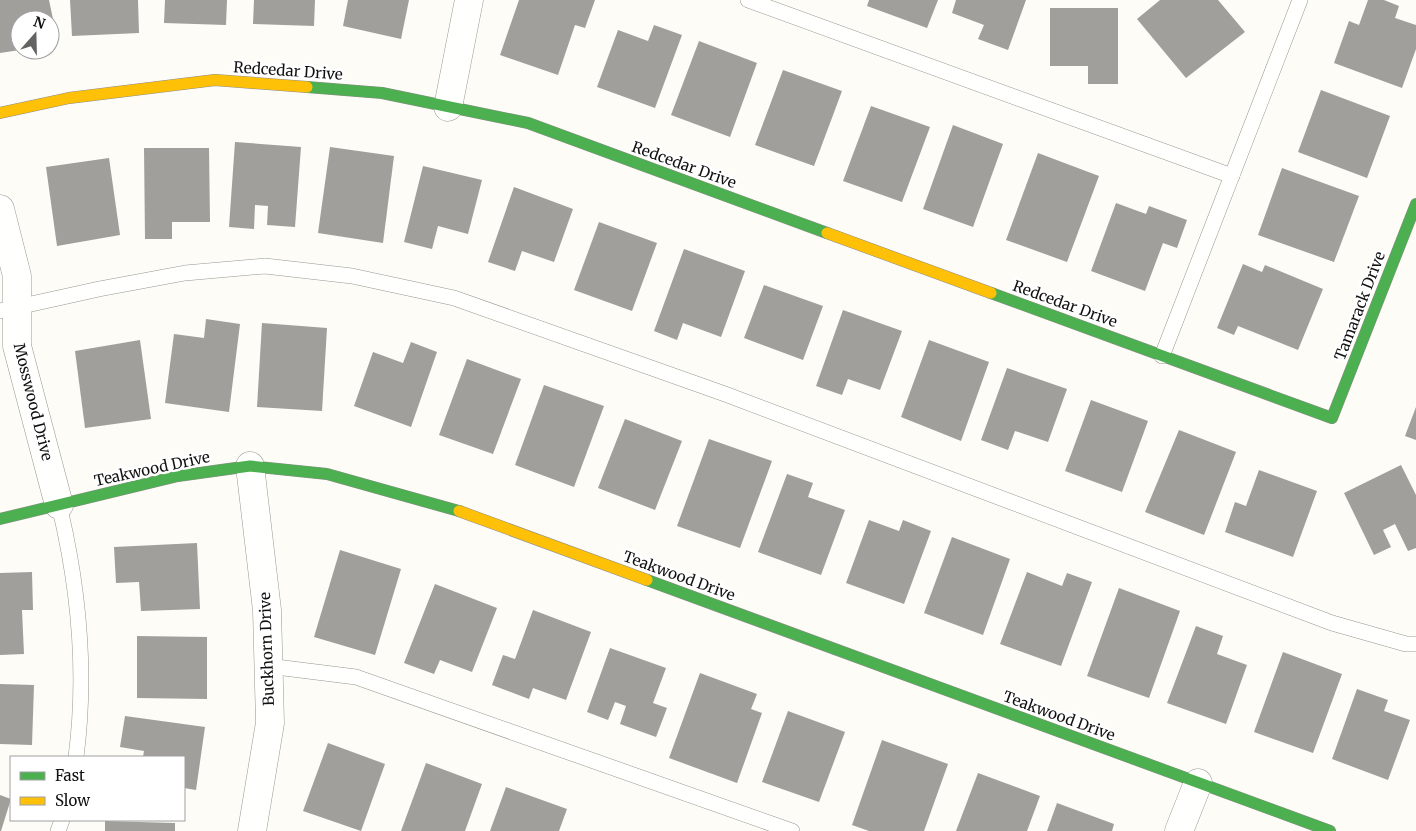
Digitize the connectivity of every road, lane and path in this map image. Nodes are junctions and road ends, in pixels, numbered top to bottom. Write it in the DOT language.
graph roads {
  1 [pos="469,0"];
  2 [pos="748,0"];
  3 [pos="1300,0"];
  4 [pos="448,107"];
  5 [pos="0,113"];
  6 [pos="1232,176"];
  7 [pos="1416,204"];
  8 [pos="0,209"];
  9 [pos="8,309"];
  10 [pos="1162,356"];
  11 [pos="1332,418"];
  12 [pos="250,466"];
  13 [pos="59,505"];
  14 [pos="0,518"];
  15 [pos="1416,644"];
  16 [pos="268,666"];
  17 [pos="76,756"];
  18 [pos="1198,783"];
  19 [pos="252,831"];
  20 [pos="792,831"];
  21 [pos="1179,831"];
  22 [pos="1330,831"];
  1 -- 4 [label="street"];
  2 -- 6 [label="lane"];
  3 -- 6 [label="lane"];
  4 -- 5 [label="street, Redcedar Drive"];
  4 -- 10 [label="street, Redcedar Drive"];
  6 -- 10 [label="lane"];
  7 -- 11 [label="street, Tamarack Drive"];
  8 -- 9 [label="street, Mosswood Drive"];
  9 -- 13 [label="street, Mosswood Drive"];
  9 -- 15 [label="lane"];
  10 -- 11 [label="street, Redcedar Drive"];
  12 -- 13 [label="street, Teakwood Drive"];
  12 -- 16 [label="street, Buckhorn Drive"];
  12 -- 18 [label="street, Teakwood Drive"];
  13 -- 14 [label="street, Teakwood Drive"];
  13 -- 17 [label="lane"];
  16 -- 19 [label="street, Buckhorn Drive"];
  16 -- 20 [label="lane"];
  18 -- 21 [label="street"];
  18 -- 22 [label="street, Teakwood Drive"];
}
